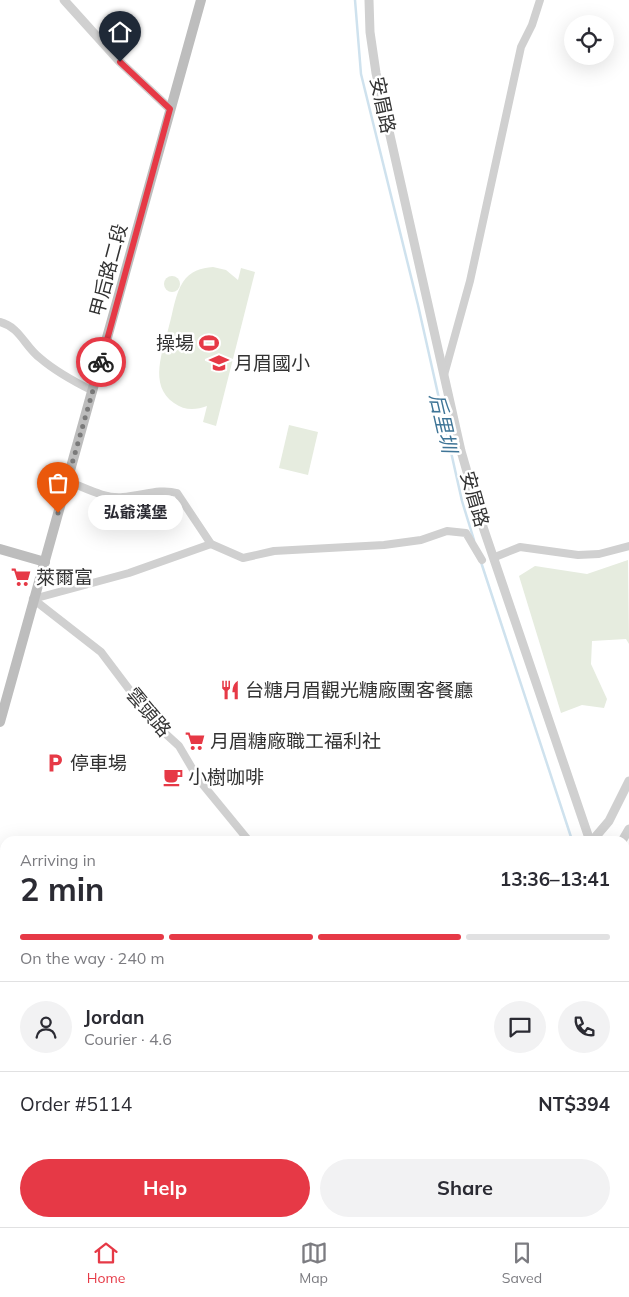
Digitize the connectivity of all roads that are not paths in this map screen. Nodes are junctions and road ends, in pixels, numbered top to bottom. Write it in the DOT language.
graph roads {
  1 [pos="64,0"];
  2 [pos="201,0"];
  3 [pos="369,0"];
  4 [pos="540,0"];
  5 [pos="170,109"];
  6 [pos="0,322"];
  7 [pos="444,375"];
  8 [pos="94,391"];
  9 [pos="67,481"];
  10 [pos="211,544"];
  11 [pos="629,546"];
  12 [pos="0,550"];
  13 [pos="495,558"];
  14 [pos="482,560"];
  15 [pos="45,562"];
  16 [pos="33,599"];
  17 [pos="0,722"];
  18 [pos="629,781"];
  19 [pos="244,836"];
  20 [pos="589,836"];
  21 [pos="596,836"];
  1 -- 5 [label="street"];
  2 -- 5 [label="main road, 甲后路二段"];
  3 -- 7 [label="street, 安眉路"];
  4 -- 7 [label="street"];
  5 -- 8 [label="main road, 甲后路二段"];
  6 -- 8 [label="street"];
  7 -- 13 [label="street, 安眉路"];
  8 -- 9 [label="main road, 甲后路二段"];
  9 -- 10 [label="street"];
  9 -- 15 [label="main road, 甲后路二段"];
  10 -- 14 [label="street"];
  10 -- 16 [label="street"];
  11 -- 13 [label="street"];
  12 -- 15 [label="main road"];
  13 -- 20 [label="street, 安眉路"];
  15 -- 16 [label="main road, 甲后路二段"];
  16 -- 17 [label="main road, 甲后路二段"];
  16 -- 19 [label="street, 雲頭路"];
  18 -- 21 [label="street"];
}
